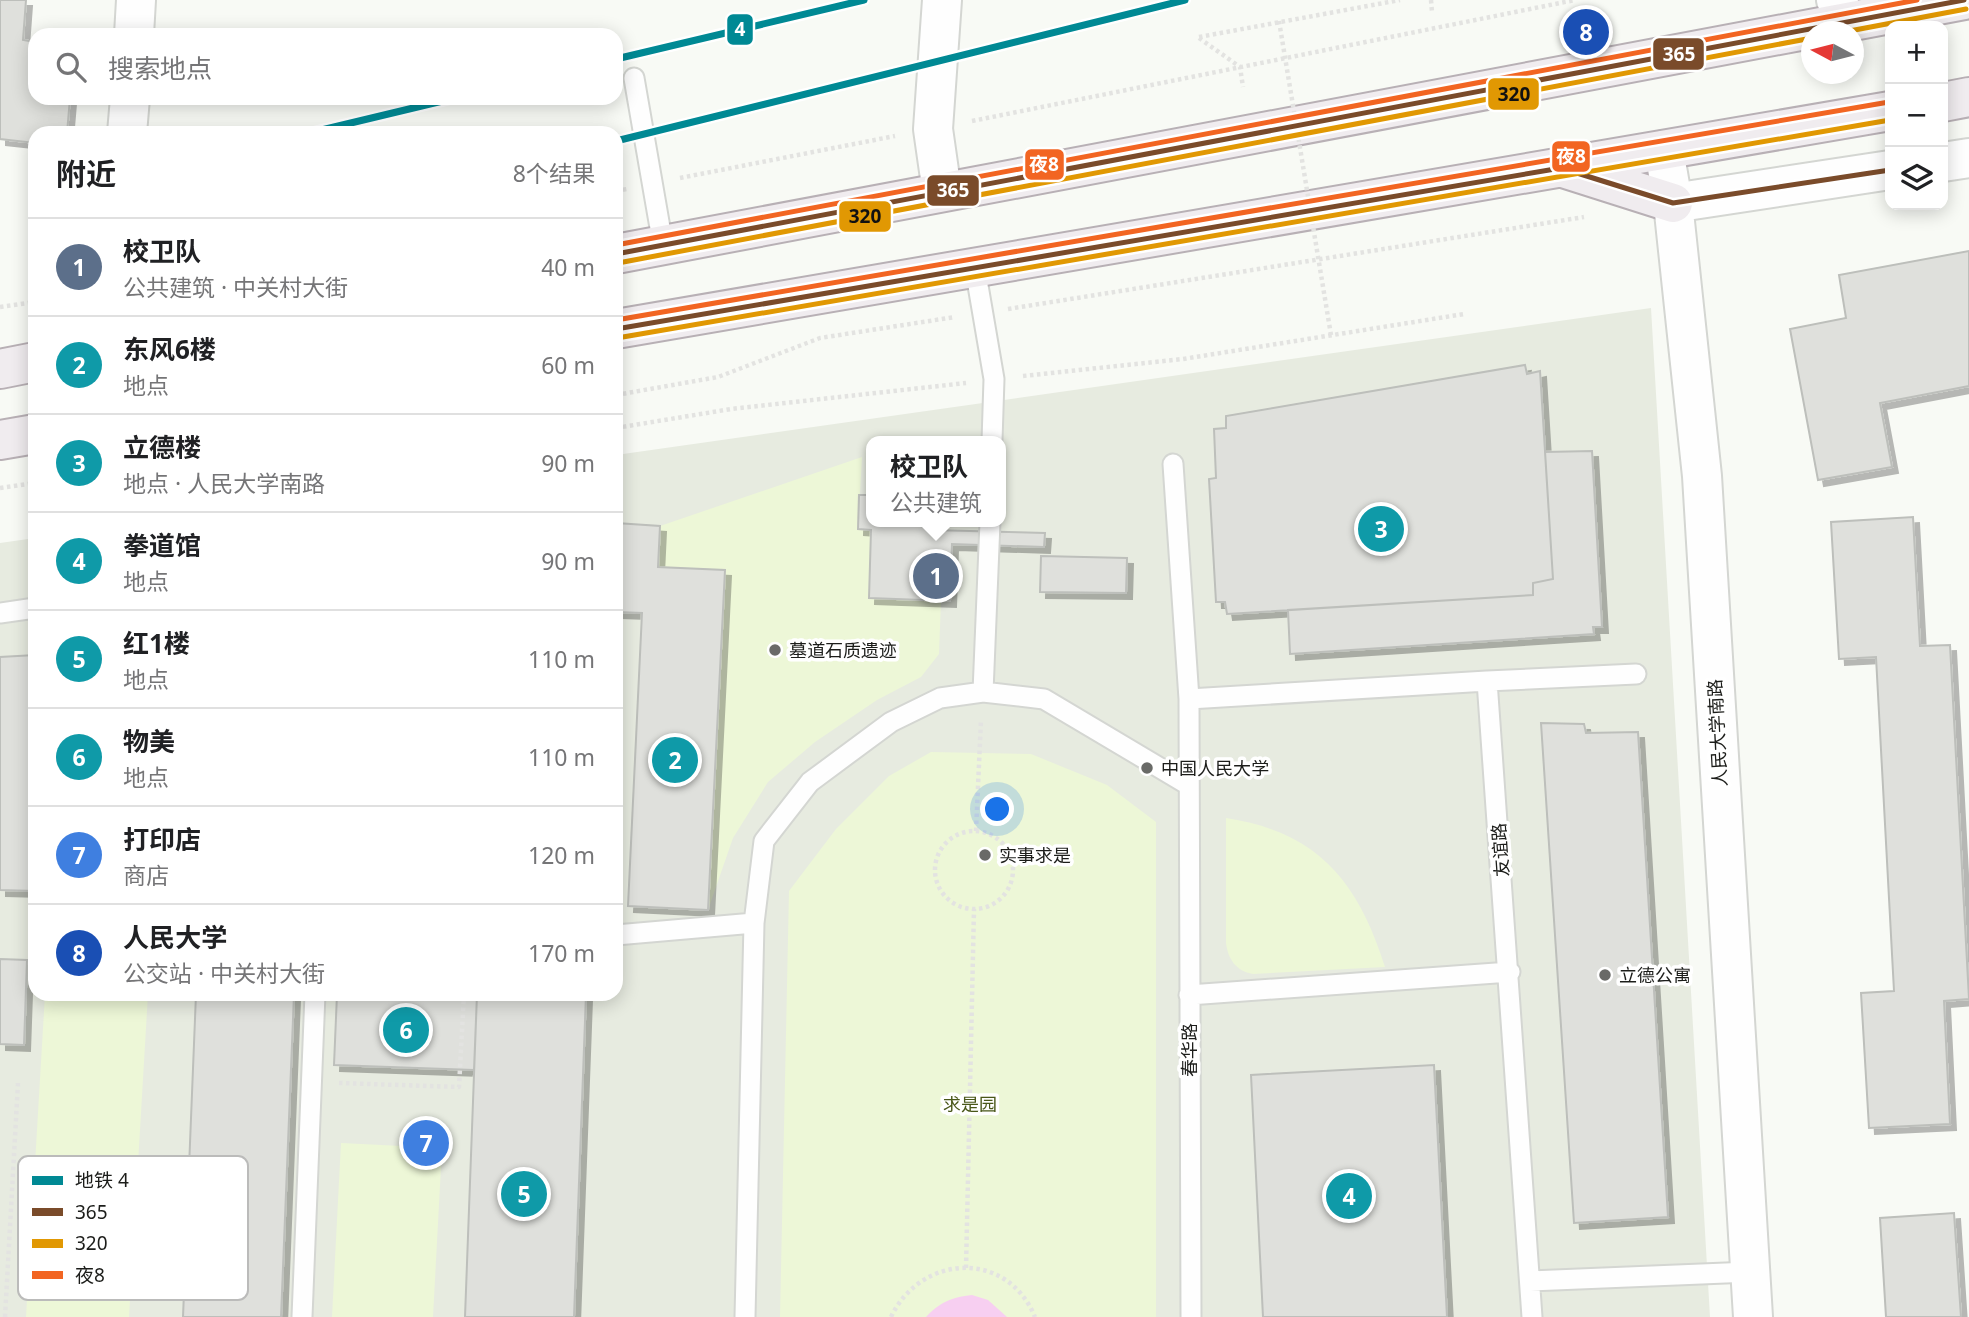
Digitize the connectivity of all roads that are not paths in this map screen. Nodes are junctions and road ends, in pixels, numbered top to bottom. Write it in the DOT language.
graph roads {
  1 [pos="136,0"];
  2 [pos="942,0"];
  3 [pos="1964,0"];
  4 [pos="1842,11"];
  5 [pos="134,28"];
  6 [pos="634,78"];
  7 [pos="1969,97"];
  8 [pos="1948,101"];
  9 [pos="129,105"];
  10 [pos="1885,112"];
  11 [pos="128,126"];
  12 [pos="1664,150"];
  13 [pos="1969,158"];
  14 [pos="1948,161"];
  15 [pos="1561,168"];
  16 [pos="1885,171"];
  17 [pos="942,192"];
  18 [pos="1673,203"];
  19 [pos="663,245"];
  20 [pos="623,253"];
  21 [pos="975,268"];
  22 [pos="623,328"];
  23 [pos="28,363"];
  24 [pos="0,369"];
  25 [pos="28,435"];
  26 [pos="992,436"];
  27 [pos="0,440"];
  28 [pos="1173,464"];
  29 [pos="990,527"];
  30 [pos="28,609"];
  31 [pos="0,613"];
  32 [pos="1636,674"];
  33 [pos="1487,681"];
  34 [pos="983,692"];
  35 [pos="1189,699"];
  36 [pos="1187,784"];
  37 [pos="754,923"];
  38 [pos="623,934"];
  39 [pos="1510,972"];
  40 [pos="1189,995"];
  41 [pos="315,1001"];
  42 [pos="1750,1272"];
  43 [pos="1530,1281"];
  44 [pos="302,1317"];
  45 [pos="745,1317"];
  46 [pos="1191,1317"];
  47 [pos="1532,1317"];
  48 [pos="1753,1317"];
  1 -- 5 [label="street"];
  2 -- 17 [label="street"];
  3 -- 4 [label="main road"];
  4 -- 17 [label="main road"];
  6 -- 19 [label="lane"];
  7 -- 8 [label="main road"];
  9 -- 11 [label="street"];
  10 -- 12 [label="main road"];
  12 -- 15 [label="main road"];
  12 -- 18 [label="street, 人民大学南路"];
  13 -- 14 [label="street"];
  15 -- 18 [label="main road"];
  15 -- 21 [label="main road"];
  16 -- 18 [label="street"];
  17 -- 19 [label="main road"];
  18 -- 42 [label="street, 人民大学南路"];
  19 -- 20 [label="main road"];
  21 -- 22 [label="main road"];
  21 -- 26 [label="lane"];
  23 -- 24 [label="main road"];
  25 -- 27 [label="main road"];
  28 -- 35 [label="lane, 春华路"];
  29 -- 34 [label="lane"];
  30 -- 31 [label="lane"];
  32 -- 33 [label="lane"];
  33 -- 35 [label="lane"];
  33 -- 39 [label="lane, 友谊路"];
  34 -- 36 [label="lane"];
  34 -- 37 [label="lane"];
  35 -- 36 [label="lane, 春华路"];
  36 -- 40 [label="lane, 春华路"];
  37 -- 38 [label="lane"];
  37 -- 45 [label="lane"];
  39 -- 40 [label="lane"];
  39 -- 43 [label="lane, 友谊路"];
  40 -- 46 [label="lane, 春华路"];
  41 -- 44 [label="lane"];
  42 -- 43 [label="lane"];
  42 -- 48 [label="street, 人民大学南路"];
  43 -- 47 [label="lane, 友谊路"];
}
